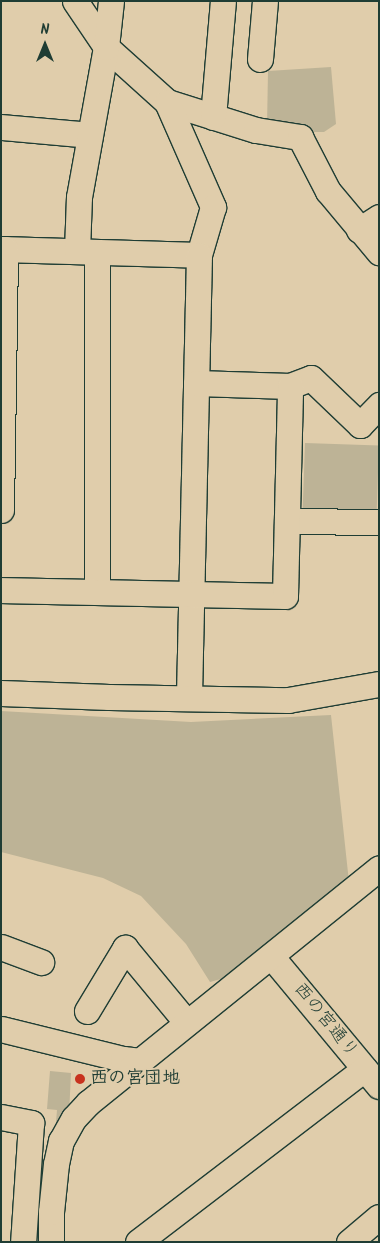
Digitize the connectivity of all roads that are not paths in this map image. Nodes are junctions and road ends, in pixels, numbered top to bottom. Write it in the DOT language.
graph roads {
  1 [pos="75,1"];
  2 [pos="111,1"];
  3 [pos="223,1"];
  4 [pos="265,1"];
  5 [pos="106,47"];
  6 [pos="260,60"];
  7 [pos="167,102"];
  8 [pos="213,117"];
  9 [pos="1,127"];
  10 [pos="90,135"];
  11 [pos="369,224"];
  12 [pos="3,249"];
  13 [pos="87,251"];
  14 [pos="379,252"];
  15 [pos="199,255"];
  16 [pos="196,383"];
  17 [pos="290,386"];
  18 [pos="379,405"];
  19 [pos="2,442"];
  20 [pos="1,510"];
  21 [pos="286,521"];
  22 [pos="379,522"];
  23 [pos="1,590"];
  24 [pos="97,591"];
  25 [pos="190,593"];
  26 [pos="379,684"];
  27 [pos="1,693"];
  28 [pos="189,698"];
  29 [pos="376,875"];
  30 [pos="1,947"];
  31 [pos="271,956"];
  32 [pos="41,962"];
  33 [pos="87,1011"];
  34 [pos="187,1023"];
  35 [pos="1,1029"];
  36 [pos="141,1060"];
  37 [pos="372,1077"];
  38 [pos="1,1117"];
  39 [pos="379,1218"];
  40 [pos="23,1242"];
  41 [pos="51,1242"];
  42 [pos="138,1242"];
  43 [pos="349,1242"];
  1 -- 5 [label="street"];
  2 -- 5 [label="street"];
  3 -- 8 [label="street"];
  4 -- 6 [label="street"];
  5 -- 7 [label="street"];
  5 -- 10 [label="street"];
  7 -- 8 [label="street"];
  7 -- 15 [label="street"];
  8 -- 11 [label="street"];
  9 -- 10 [label="street"];
  10 -- 13 [label="street"];
  11 -- 14 [label="street"];
  12 -- 13 [label="street"];
  12 -- 19 [label="street"];
  13 -- 15 [label="street"];
  13 -- 24 [label="street"];
  15 -- 16 [label="street"];
  16 -- 17 [label="street"];
  16 -- 25 [label="street"];
  17 -- 18 [label="street"];
  17 -- 21 [label="street"];
  19 -- 20 [label="street"];
  21 -- 22 [label="street"];
  21 -- 25 [label="street"];
  23 -- 24 [label="street"];
  24 -- 25 [label="street"];
  25 -- 28 [label="street"];
  26 -- 28 [label="street"];
  27 -- 28 [label="street"];
  29 -- 31 [label="street"];
  30 -- 32 [label="street"];
  31 -- 34 [label="street"];
  31 -- 37 [label="street, 西の宮通り"];
  33 -- 34 [label="street"];
  34 -- 36 [label="street"];
  35 -- 36 [label="street"];
  36 -- 41 [label="street"];
  37 -- 42 [label="street"];
  38 -- 40 [label="street"];
  39 -- 43 [label="street"];
}
